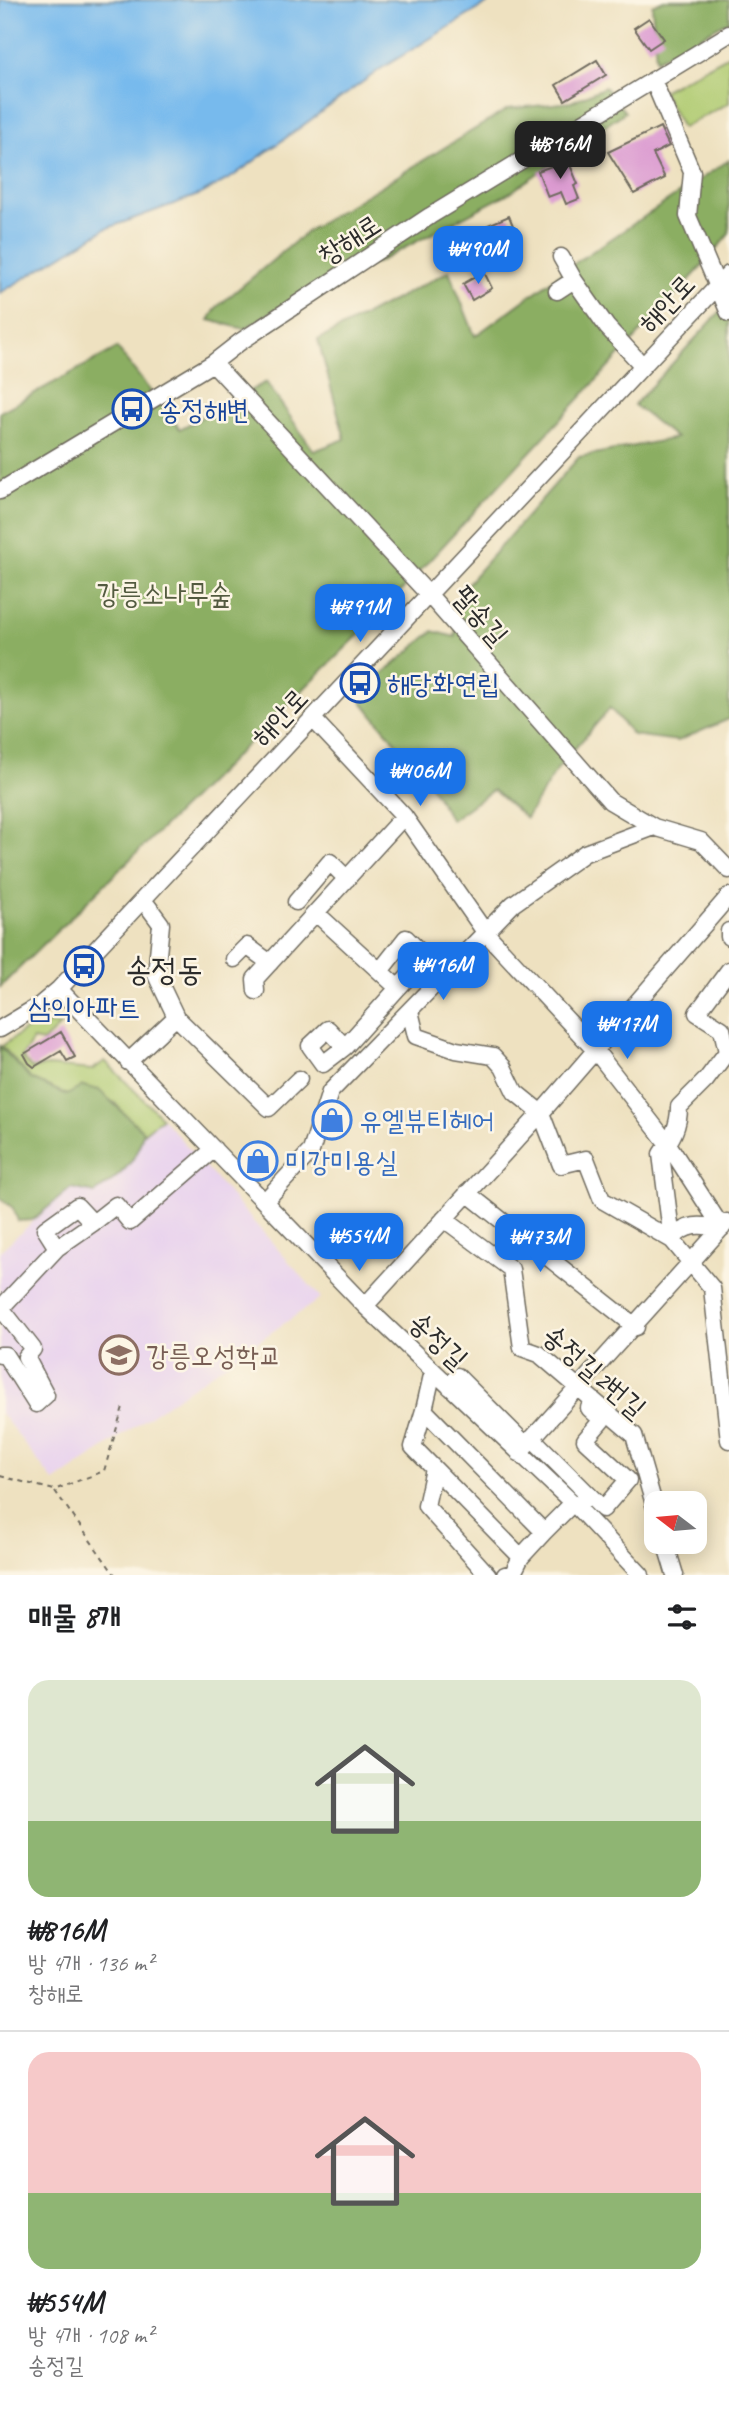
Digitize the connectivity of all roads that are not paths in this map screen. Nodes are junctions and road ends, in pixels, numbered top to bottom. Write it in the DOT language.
graph roads {
  1 [pos="729,34"];
  2 [pos="653,80"];
  3 [pos="561,257"];
  4 [pos="729,274"];
  5 [pos="574,280"];
  6 [pos="717,287"];
  7 [pos="557,291"];
  8 [pos="729,313"];
  9 [pos="213,363"];
  10 [pos="643,366"];
  11 [pos="0,491"];
  12 [pos="430,596"];
  13 [pos="313,719"];
  14 [pos="404,816"];
  15 [pos="654,827"];
  16 [pos="729,870"];
  17 [pos="347,879"];
  18 [pos="729,896"];
  19 [pos="144,901"];
  20 [pos="296,902"];
  21 [pos="316,913"];
  22 [pos="729,931"];
  23 [pos="485,932"];
  24 [pos="729,937"];
  25 [pos="234,959"];
  26 [pos="270,963"];
  27 [pos="729,970"];
  28 [pos="380,971"];
  29 [pos="398,988"];
  30 [pos="59,989"];
  31 [pos="256,991"];
  32 [pos="410,1011"];
  33 [pos="176,1017"];
  34 [pos="0,1029"];
  35 [pos="345,1047"];
  36 [pos="595,1050"];
  37 [pos="128,1062"];
  38 [pos="299,1079"];
  39 [pos="541,1114"];
  40 [pos="668,1144"];
  41 [pos="214,1149"];
  42 [pos="467,1193"];
  43 [pos="265,1201"];
  44 [pos="444,1219"];
  45 [pos="93,1223"];
  46 [pos="725,1224"];
  47 [pos="672,1240"];
  48 [pos="57,1248"];
  49 [pos="691,1262"];
  50 [pos="712,1288"];
  51 [pos="729,1300"];
  52 [pos="365,1306"];
  53 [pos="1,1308"];
  54 [pos="636,1327"];
  55 [pos="0,1355"];
  56 [pos="433,1371"];
  57 [pos="577,1390"];
  58 [pos="424,1410"];
  59 [pos="729,1440"];
  60 [pos="526,1445"];
  61 [pos="435,1469"];
  62 [pos="650,1491"];
  63 [pos="587,1494"];
  64 [pos="575,1505"];
  65 [pos="544,1532"];
  66 [pos="670,1554"];
  67 [pos="521,1558"];
  68 [pos="488,1575"];
  69 [pos="505,1575"];
  70 [pos="640,1575"];
  71 [pos="676,1575"];
  1 -- 2 [label="street, 창해로"];
  2 -- 6 [label="street"];
  2 -- 9 [label="street, 창해로"];
  3 -- 5 [label="street"];
  4 -- 6 [label="street, 해안로"];
  5 -- 7 [label="street"];
  5 -- 10 [label="street"];
  6 -- 8 [label="street"];
  6 -- 10 [label="street, 해안로"];
  9 -- 11 [label="street, 창해로"];
  9 -- 12 [label="street, 팔송길"];
  10 -- 12 [label="street, 해안로"];
  12 -- 13 [label="street, 해안로"];
  12 -- 15 [label="street, 팔송길"];
  13 -- 14 [label="street"];
  13 -- 19 [label="street, 해안로"];
  14 -- 17 [label="street"];
  14 -- 23 [label="street"];
  15 -- 16 [label="street, 팔송길"];
  15 -- 23 [label="street"];
  17 -- 20 [label="street"];
  17 -- 21 [label="street"];
  18 -- 36 [label="street"];
  19 -- 30 [label="street, 해안로"];
  19 -- 33 [label="street"];
  21 -- 26 [label="street"];
  21 -- 28 [label="street"];
  22 -- 24 [label="street"];
  23 -- 32 [label="street"];
  23 -- 36 [label="street"];
  25 -- 26 [label="street"];
  26 -- 31 [label="street"];
  27 -- 40 [label="street"];
  28 -- 29 [label="street"];
  28 -- 29 [label="street"];
  29 -- 35 [label="street"];
  30 -- 34 [label="street, 해안로"];
  30 -- 37 [label="street, 송정길"];
  32 -- 39 [label="street"];
  32 -- 43 [label="street"];
  33 -- 37 [label="street"];
  33 -- 38 [label="street"];
  36 -- 39 [label="street"];
  36 -- 40 [label="street"];
  37 -- 41 [label="street, 송정길"];
  39 -- 42 [label="street"];
  39 -- 47 [label="street"];
  40 -- 46 [label="street"];
  40 -- 47 [label="street"];
  41 -- 43 [label="street, 송정길"];
  41 -- 45 [label="street"];
  42 -- 44 [label="street"];
  42 -- 54 [label="street"];
  43 -- 52 [label="street, 송정길"];
  44 -- 52 [label="street"];
  44 -- 57 [label="street, 송정길2번길"];
  45 -- 48 [label="street"];
  45 -- 48 [label="street"];
  46 -- 47 [label="street"];
  46 -- 49 [label="street"];
  47 -- 49 [label="street"];
  48 -- 53 [label="street"];
  49 -- 50 [label="street"];
  49 -- 54 [label="street"];
  50 -- 51 [label="street"];
  50 -- 59 [label="street"];
  52 -- 56 [label="street, 송정길"];
  53 -- 55 [label="street"];
  54 -- 57 [label="street"];
  56 -- 58 [label="street"];
  56 -- 60 [label="street, 송정길"];
  57 -- 60 [label="street"];
  57 -- 62 [label="street, 송정길2번길"];
  57 -- 63 [label="street"];
  58 -- 61 [label="street"];
  58 -- 65 [label="street"];
  60 -- 63 [label="street"];
  60 -- 64 [label="street, 송정길"];
  61 -- 67 [label="street"];
  61 -- 68 [label="street"];
  63 -- 64 [label="street"];
  64 -- 65 [label="street"];
  64 -- 70 [label="street, 송정길"];
  65 -- 67 [label="street"];
  66 -- 71 [label="street"];
  67 -- 69 [label="street"];
}
